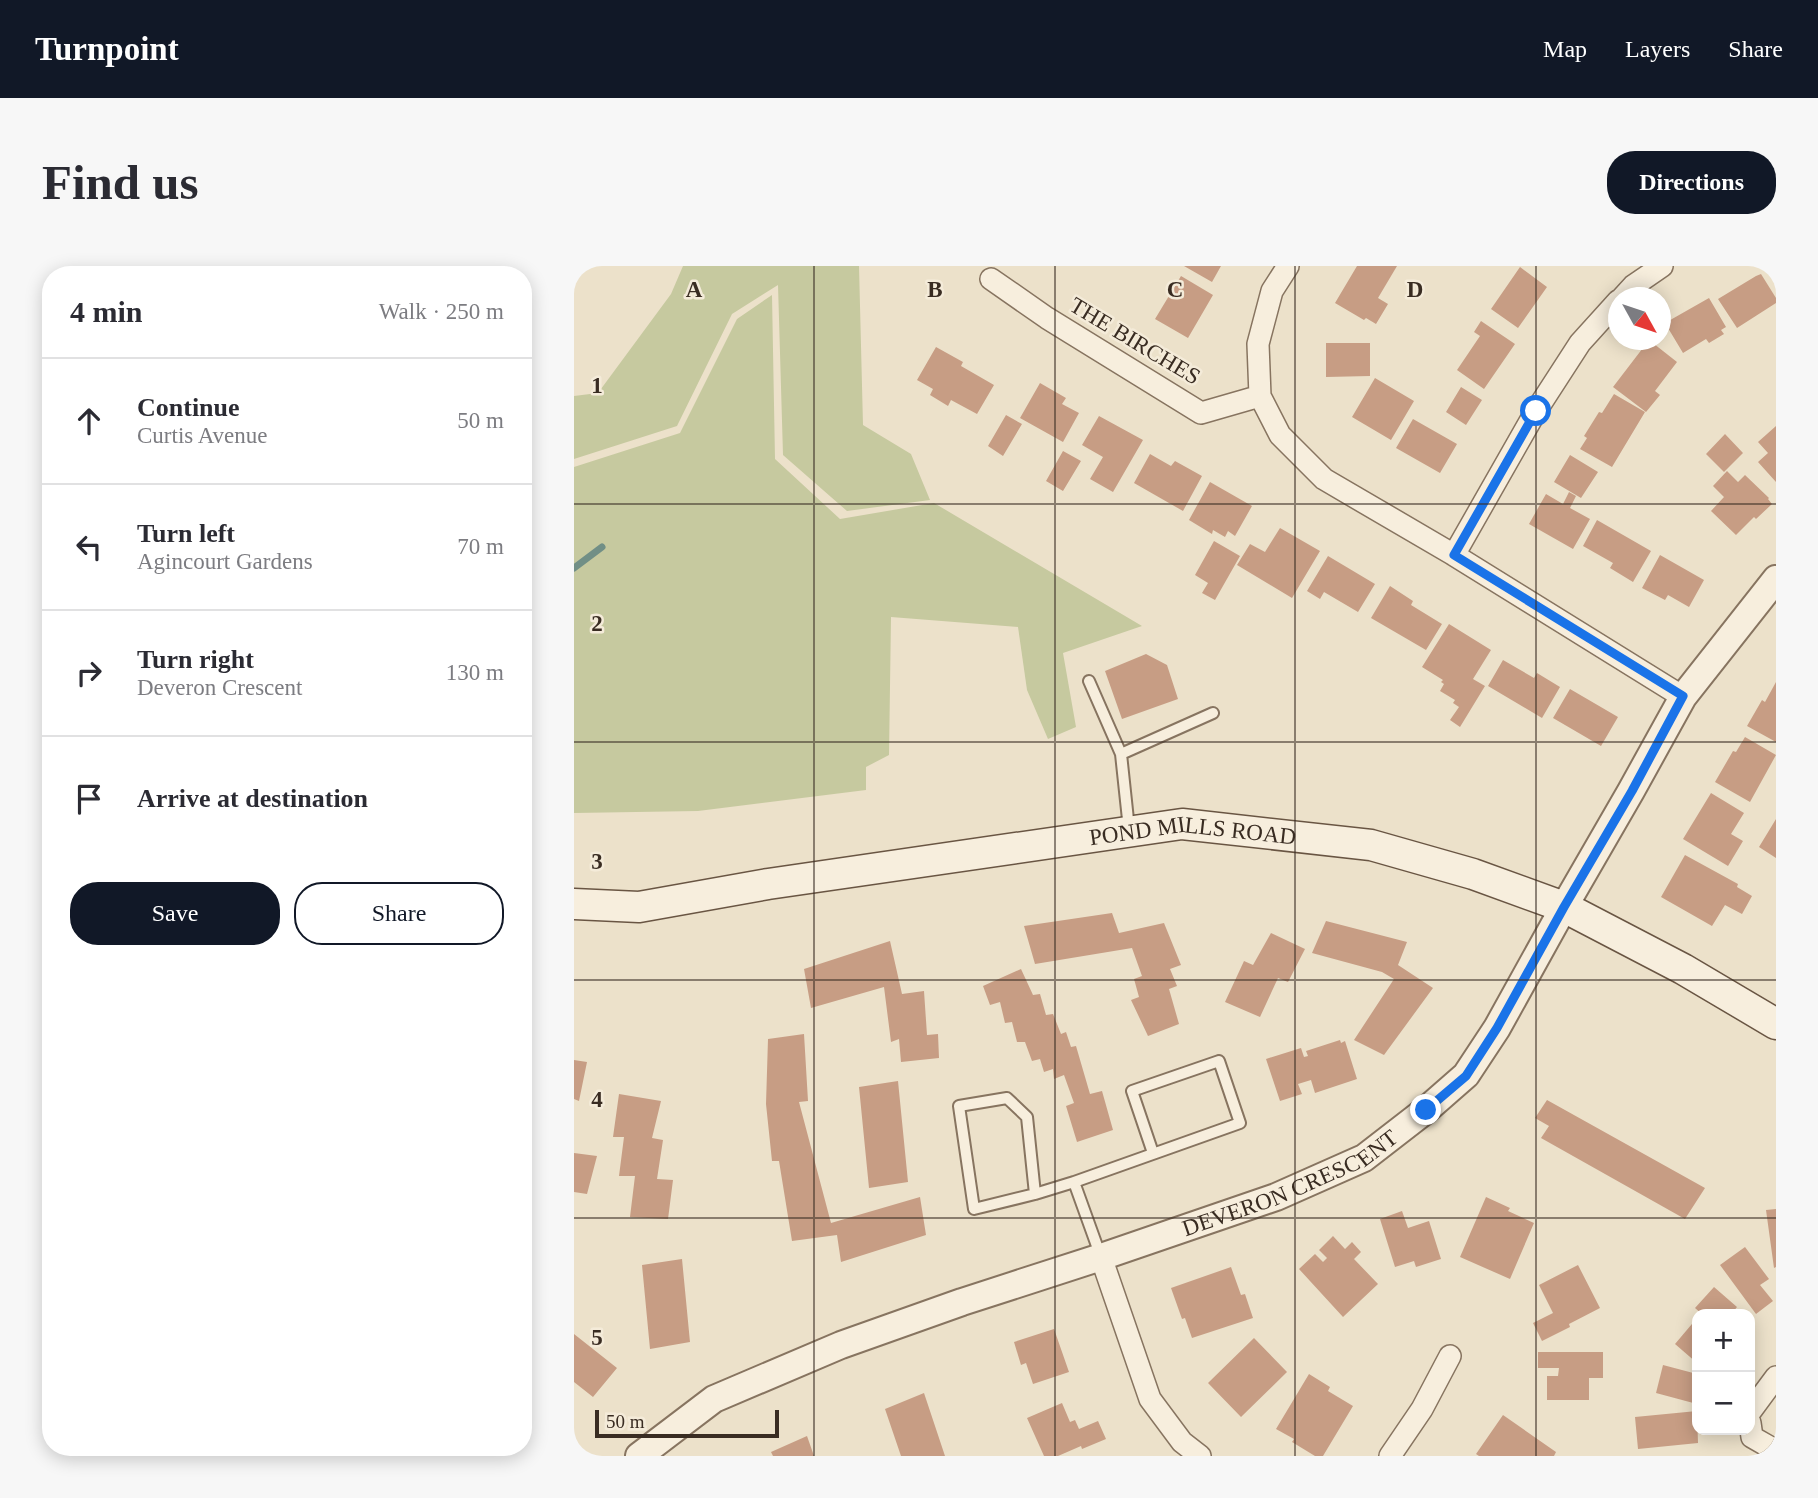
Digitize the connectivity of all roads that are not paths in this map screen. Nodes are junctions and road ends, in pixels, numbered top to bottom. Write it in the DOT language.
graph roads {
  1 [pos="1287,266"];
  2 [pos="1662,266"];
  3 [pos="992,279"];
  4 [pos="1632,287"];
  5 [pos="1608,312"];
  6 [pos="1260,396"];
  7 [pos="1454,555"];
  8 [pos="1776,579"];
  9 [pos="1089,681"];
  10 [pos="1683,696"];
  11 [pos="1213,713"];
  12 [pos="1121,754"];
  13 [pos="1129,832"];
  14 [pos="574,904"];
  15 [pos="1564,907"];
  16 [pos="1776,1024"];
  17 [pos="1153,1153"];
  18 [pos="1074,1182"];
  19 [pos="1035,1194"];
  20 [pos="1101,1257"];
  21 [pos="1450,1356"];
  22 [pos="1776,1377"];
  23 [pos="1755,1405"];
  24 [pos="1752,1435"];
  25 [pos="1776,1448"];
  26 [pos="639,1456"];
  27 [pos="1200,1456"];
  28 [pos="1390,1456"];
  1 -- 6 [label="street"];
  2 -- 4 [label="street"];
  3 -- 6 [label="street, THE BIRCHES"];
  5 -- 7 [label="street"];
  6 -- 7 [label="street"];
  7 -- 10 [label="street"];
  8 -- 10 [label="street, DEVERON CRESCENT"];
  9 -- 12 [label="lane"];
  10 -- 15 [label="street, DEVERON CRESCENT"];
  11 -- 12 [label="lane"];
  12 -- 13 [label="lane"];
  13 -- 14 [label="main road, POND MILLS ROAD"];
  13 -- 15 [label="main road, POND MILLS ROAD"];
  15 -- 16 [label="main road, POND MILLS ROAD"];
  15 -- 20 [label="street, DEVERON CRESCENT"];
  17 -- 17 [label="lane"];
  17 -- 18 [label="lane"];
  18 -- 19 [label="lane"];
  18 -- 20 [label="lane"];
  19 -- 19 [label="lane"];
  20 -- 26 [label="street, DEVERON CRESCENT"];
  20 -- 27 [label="street"];
  21 -- 28 [label="street"];
  22 -- 23 [label="street"];
  24 -- 25 [label="street"];
}
